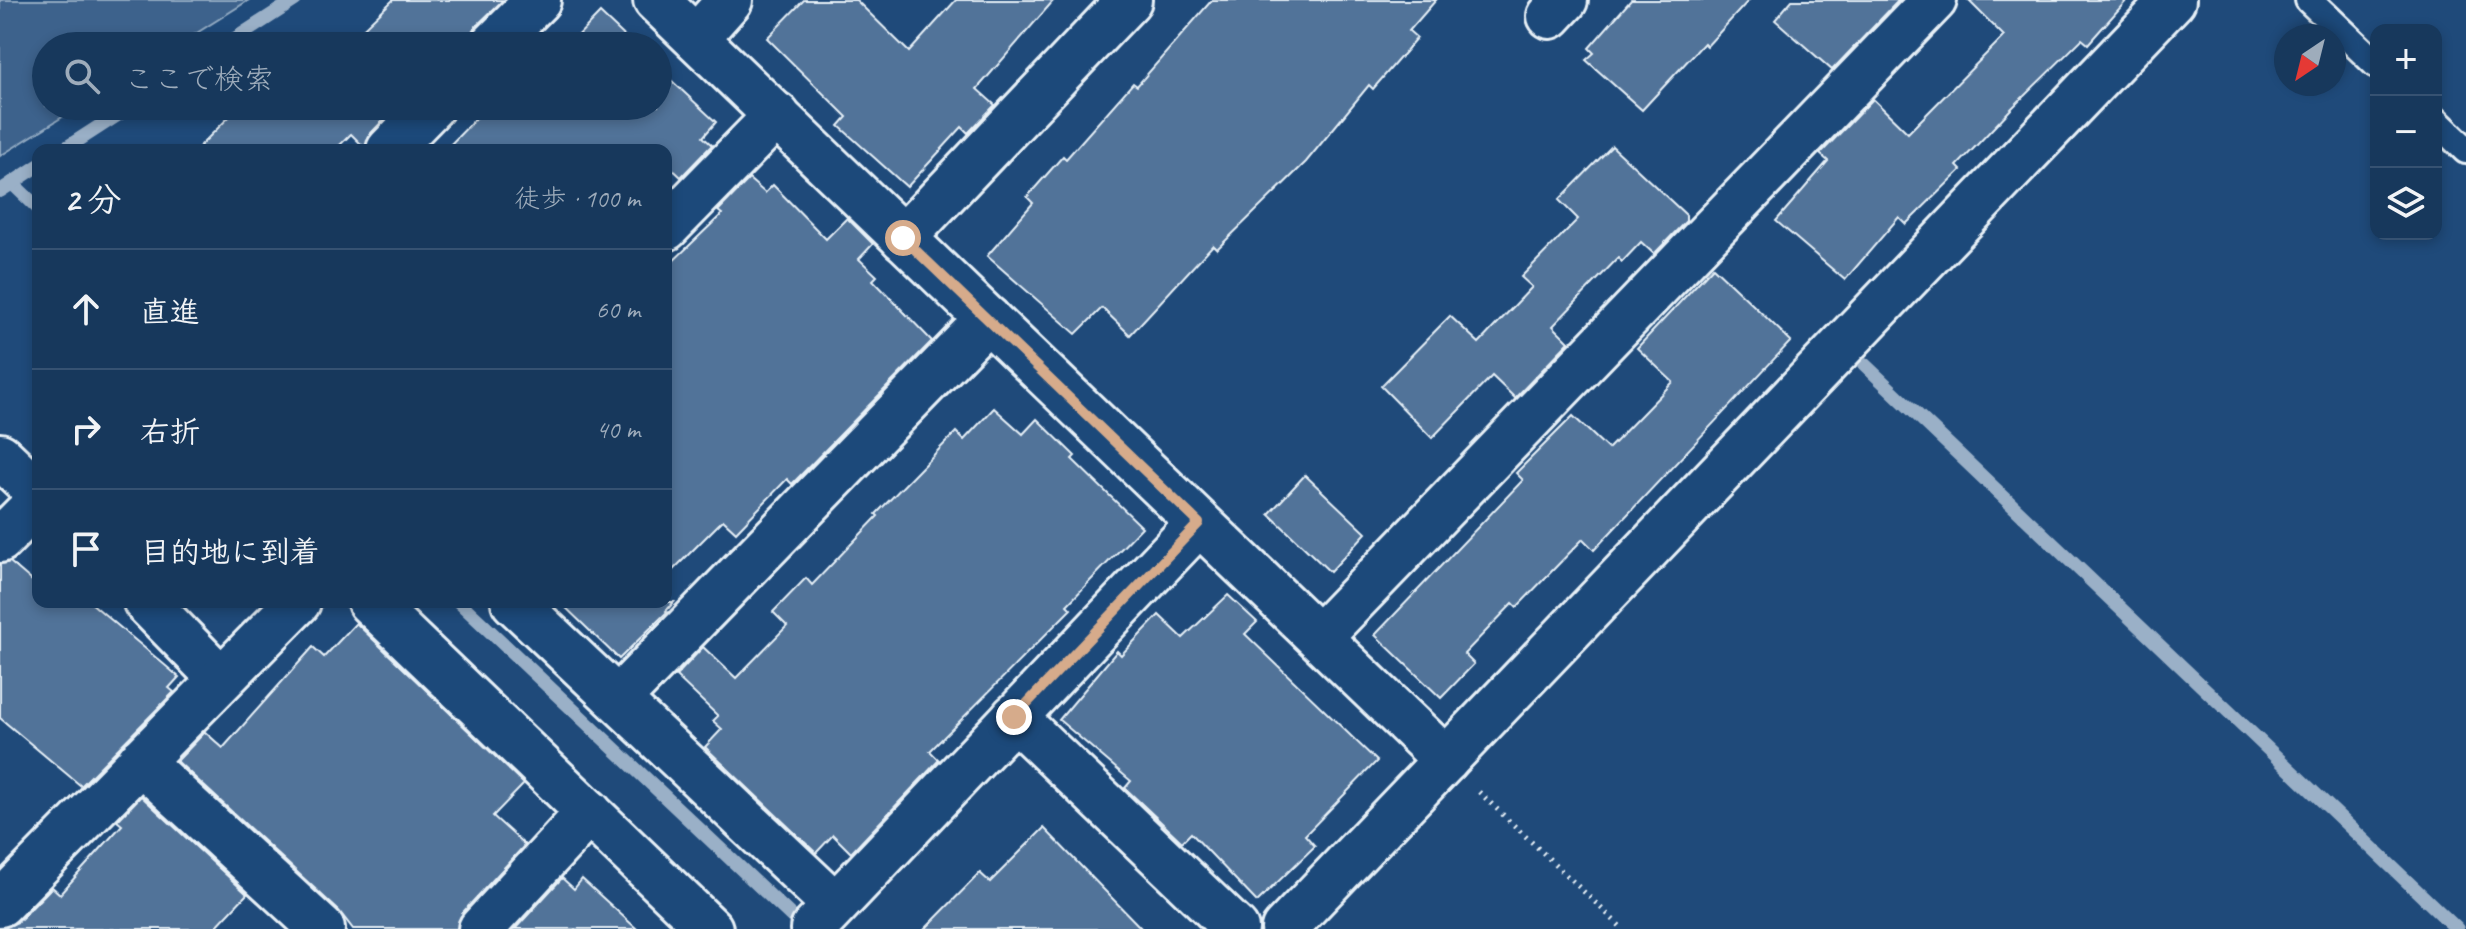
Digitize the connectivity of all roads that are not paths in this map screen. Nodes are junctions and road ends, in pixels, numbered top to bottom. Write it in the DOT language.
graph roads {
  1 [pos="538,0"];
  2 [pos="656,0"];
  3 [pos="730,0"];
  4 [pos="1129,0"];
  5 [pos="1934,0"];
  6 [pos="2173,0"];
  7 [pos="2309,0"];
  8 [pos="506,32"];
  9 [pos="696,38"];
  10 [pos="2370,58"];
  11 [pos="777,115"];
  12 [pos="418,120"];
  13 [pos="2442,127"];
  14 [pos="395,144"];
  15 [pos="2466,150"];
  16 [pos="672,222"];
  17 [pos="903,238"];
  18 [pos="988,319"];
  19 [pos="0,456"];
  20 [pos="32,486"];
  21 [pos="32,508"];
  22 [pos="1199,523"];
  23 [pos="0,540"];
  24 [pos="152,608"];
  25 [pos="292,608"];
  26 [pos="376,608"];
  27 [pos="520,608"];
  28 [pos="1319,637"];
  29 [pos="221,679"];
  30 [pos="618,699"];
  31 [pos="1014,717"];
  32 [pos="1446,760"];
  33 [pos="140,761"];
  34 [pos="589,812"];
  35 [pos="0,904"];
  36 [pos="823,918"];
  37 [pos="322,929"];
  38 [pos="481,929"];
  39 [pos="710,929"];
  40 [pos="1236,929"];
  41 [pos="1284,929"];
  1 -- 8 [label="street"];
  2 -- 9 [label="street"];
  3 -- 9 [label="street"];
  4 -- 17 [label="street"];
  5 -- 28 [label="street"];
  6 -- 32 [label="street"];
  7 -- 10 [label="lane"];
  9 -- 11 [label="street"];
  11 -- 16 [label="street"];
  11 -- 17 [label="street"];
  12 -- 14 [label="street"];
  13 -- 15 [label="lane"];
  17 -- 18 [label="street"];
  18 -- 22 [label="street"];
  18 -- 30 [label="street"];
  19 -- 20 [label="street"];
  21 -- 23 [label="street"];
  22 -- 28 [label="street"];
  22 -- 31 [label="street"];
  24 -- 29 [label="street"];
  25 -- 29 [label="street"];
  26 -- 34 [label="street"];
  27 -- 30 [label="street"];
  28 -- 32 [label="street"];
  29 -- 33 [label="street"];
  30 -- 36 [label="street"];
  31 -- 36 [label="street"];
  31 -- 40 [label="street"];
  32 -- 41 [label="street"];
  33 -- 35 [label="street"];
  33 -- 37 [label="street"];
  34 -- 38 [label="street"];
  34 -- 39 [label="street"];
}
